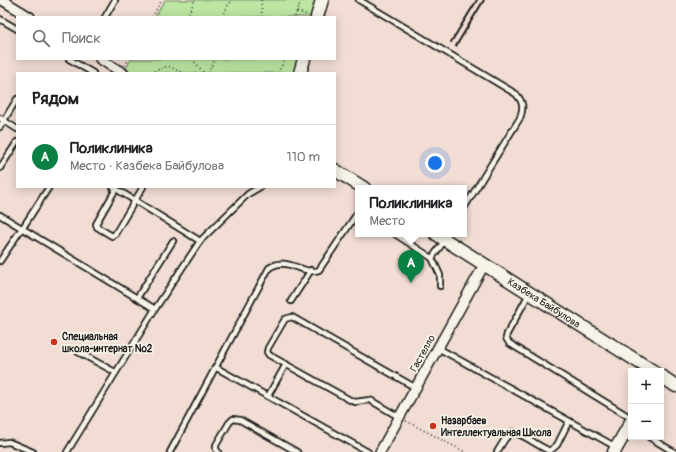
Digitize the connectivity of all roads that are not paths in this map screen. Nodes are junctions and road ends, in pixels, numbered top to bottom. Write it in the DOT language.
graph roads {
  1 [pos="2,0"];
  2 [pos="115,0"];
  3 [pos="322,0"];
  4 [pos="359,0"];
  5 [pos="0,4"];
  6 [pos="28,16"];
  7 [pos="106,16"];
  8 [pos="317,16"];
  9 [pos="0,19"];
  10 [pos="16,28"];
  11 [pos="71,60"];
  12 [pos="102,60"];
  13 [pos="304,60"];
  14 [pos="91,72"];
  15 [pos="120,72"];
  16 [pos="300,72"];
  17 [pos="16,100"];
  18 [pos="2,120"];
  19 [pos="0,128"];
  20 [pos="16,128"];
  21 [pos="16,144"];
  22 [pos="0,168"];
  23 [pos="336,171"];
  24 [pos="359,185"];
  25 [pos="48,188"];
  26 [pos="116,188"];
  27 [pos="142,188"];
  28 [pos="250,188"];
  29 [pos="258,188"];
  30 [pos="245,197"];
  31 [pos="135,200"];
  32 [pos="467,203"];
  33 [pos="0,215"];
  34 [pos="355,216"];
  35 [pos="22,228"];
  36 [pos="400,237"];
  37 [pos="441,237"];
  38 [pos="174,241"];
  39 [pos="200,241"];
  40 [pos="432,258"];
  41 [pos="0,261"];
  42 [pos="484,265"];
  43 [pos="311,270"];
  44 [pos="440,286"];
  45 [pos="529,294"];
  46 [pos="137,298"];
  47 [pos="291,301"];
  48 [pos="155,309"];
  49 [pos="438,348"];
  50 [pos="78,352"];
  51 [pos="286,364"];
  52 [pos="215,367"];
  53 [pos="648,368"];
  54 [pos="115,372"];
  55 [pos="664,378"];
  56 [pos="676,386"];
  57 [pos="416,388"];
  58 [pos="268,396"];
  59 [pos="628,416"];
  60 [pos="399,417"];
  61 [pos="569,421"];
  62 [pos="628,427"];
  63 [pos="654,440"];
  64 [pos="0,443"];
  65 [pos="615,450"];
  66 [pos="34,452"];
  67 [pos="67,452"];
  68 [pos="170,452"];
  69 [pos="218,452"];
  70 [pos="297,452"];
  71 [pos="368,452"];
  72 [pos="380,452"];
  73 [pos="497,452"];
  74 [pos="674,452"];
  1 -- 5 [label="lane"];
  1 -- 6 [label="street"];
  2 -- 7 [label="lane"];
  3 -- 8 [label="street"];
  4 -- 32 [label="lane"];
  9 -- 10 [label="lane"];
  11 -- 14 [label="lane"];
  12 -- 15 [label="street"];
  13 -- 16 [label="street"];
  17 -- 18 [label="lane"];
  18 -- 19 [label="lane"];
  18 -- 20 [label="lane"];
  21 -- 22 [label="lane"];
  23 -- 24 [label="street"];
  25 -- 35 [label="lane"];
  26 -- 31 [label="lane"];
  26 -- 31 [label="lane"];
  27 -- 31 [label="lane"];
  28 -- 30 [label="lane"];
  29 -- 30 [label="lane"];
  30 -- 39 [label="lane"];
  31 -- 39 [label="lane"];
  33 -- 35 [label="lane"];
  34 -- 43 [label="lane"];
  35 -- 41 [label="lane"];
  35 -- 46 [label="lane"];
  36 -- 40 [label="lane"];
  37 -- 40 [label="lane"];
  37 -- 42 [label="street, Казбека Байбулова"];
  38 -- 46 [label="lane"];
  39 -- 48 [label="lane"];
  40 -- 44 [label="lane"];
  42 -- 45 [label="street, Казбека Байбулова"];
  42 -- 49 [label="street, Гастелло"];
  43 -- 47 [label="lane"];
  43 -- 52 [label="lane"];
  45 -- 53 [label="street, Казбека Байбулова"];
  45 -- 59 [label="lane"];
  46 -- 48 [label="lane"];
  48 -- 54 [label="lane"];
  49 -- 57 [label="street, Гастелло"];
  49 -- 61 [label="lane"];
  50 -- 54 [label="lane"];
  51 -- 57 [label="lane"];
  51 -- 58 [label="lane"];
  51 -- 60 [label="lane"];
  52 -- 58 [label="lane"];
  52 -- 68 [label="lane"];
  54 -- 67 [label="lane"];
  55 -- 56 [label="street"];
  57 -- 60 [label="street, Гастелло"];
  58 -- 71 [label="lane"];
  60 -- 72 [label="street, Гастелло"];
  61 -- 65 [label="lane"];
  61 -- 73 [label="lane"];
  62 -- 65 [label="street"];
  63 -- 74 [label="lane"];
  64 -- 66 [label="lane"];
  69 -- 70 [label="lane"];
}
